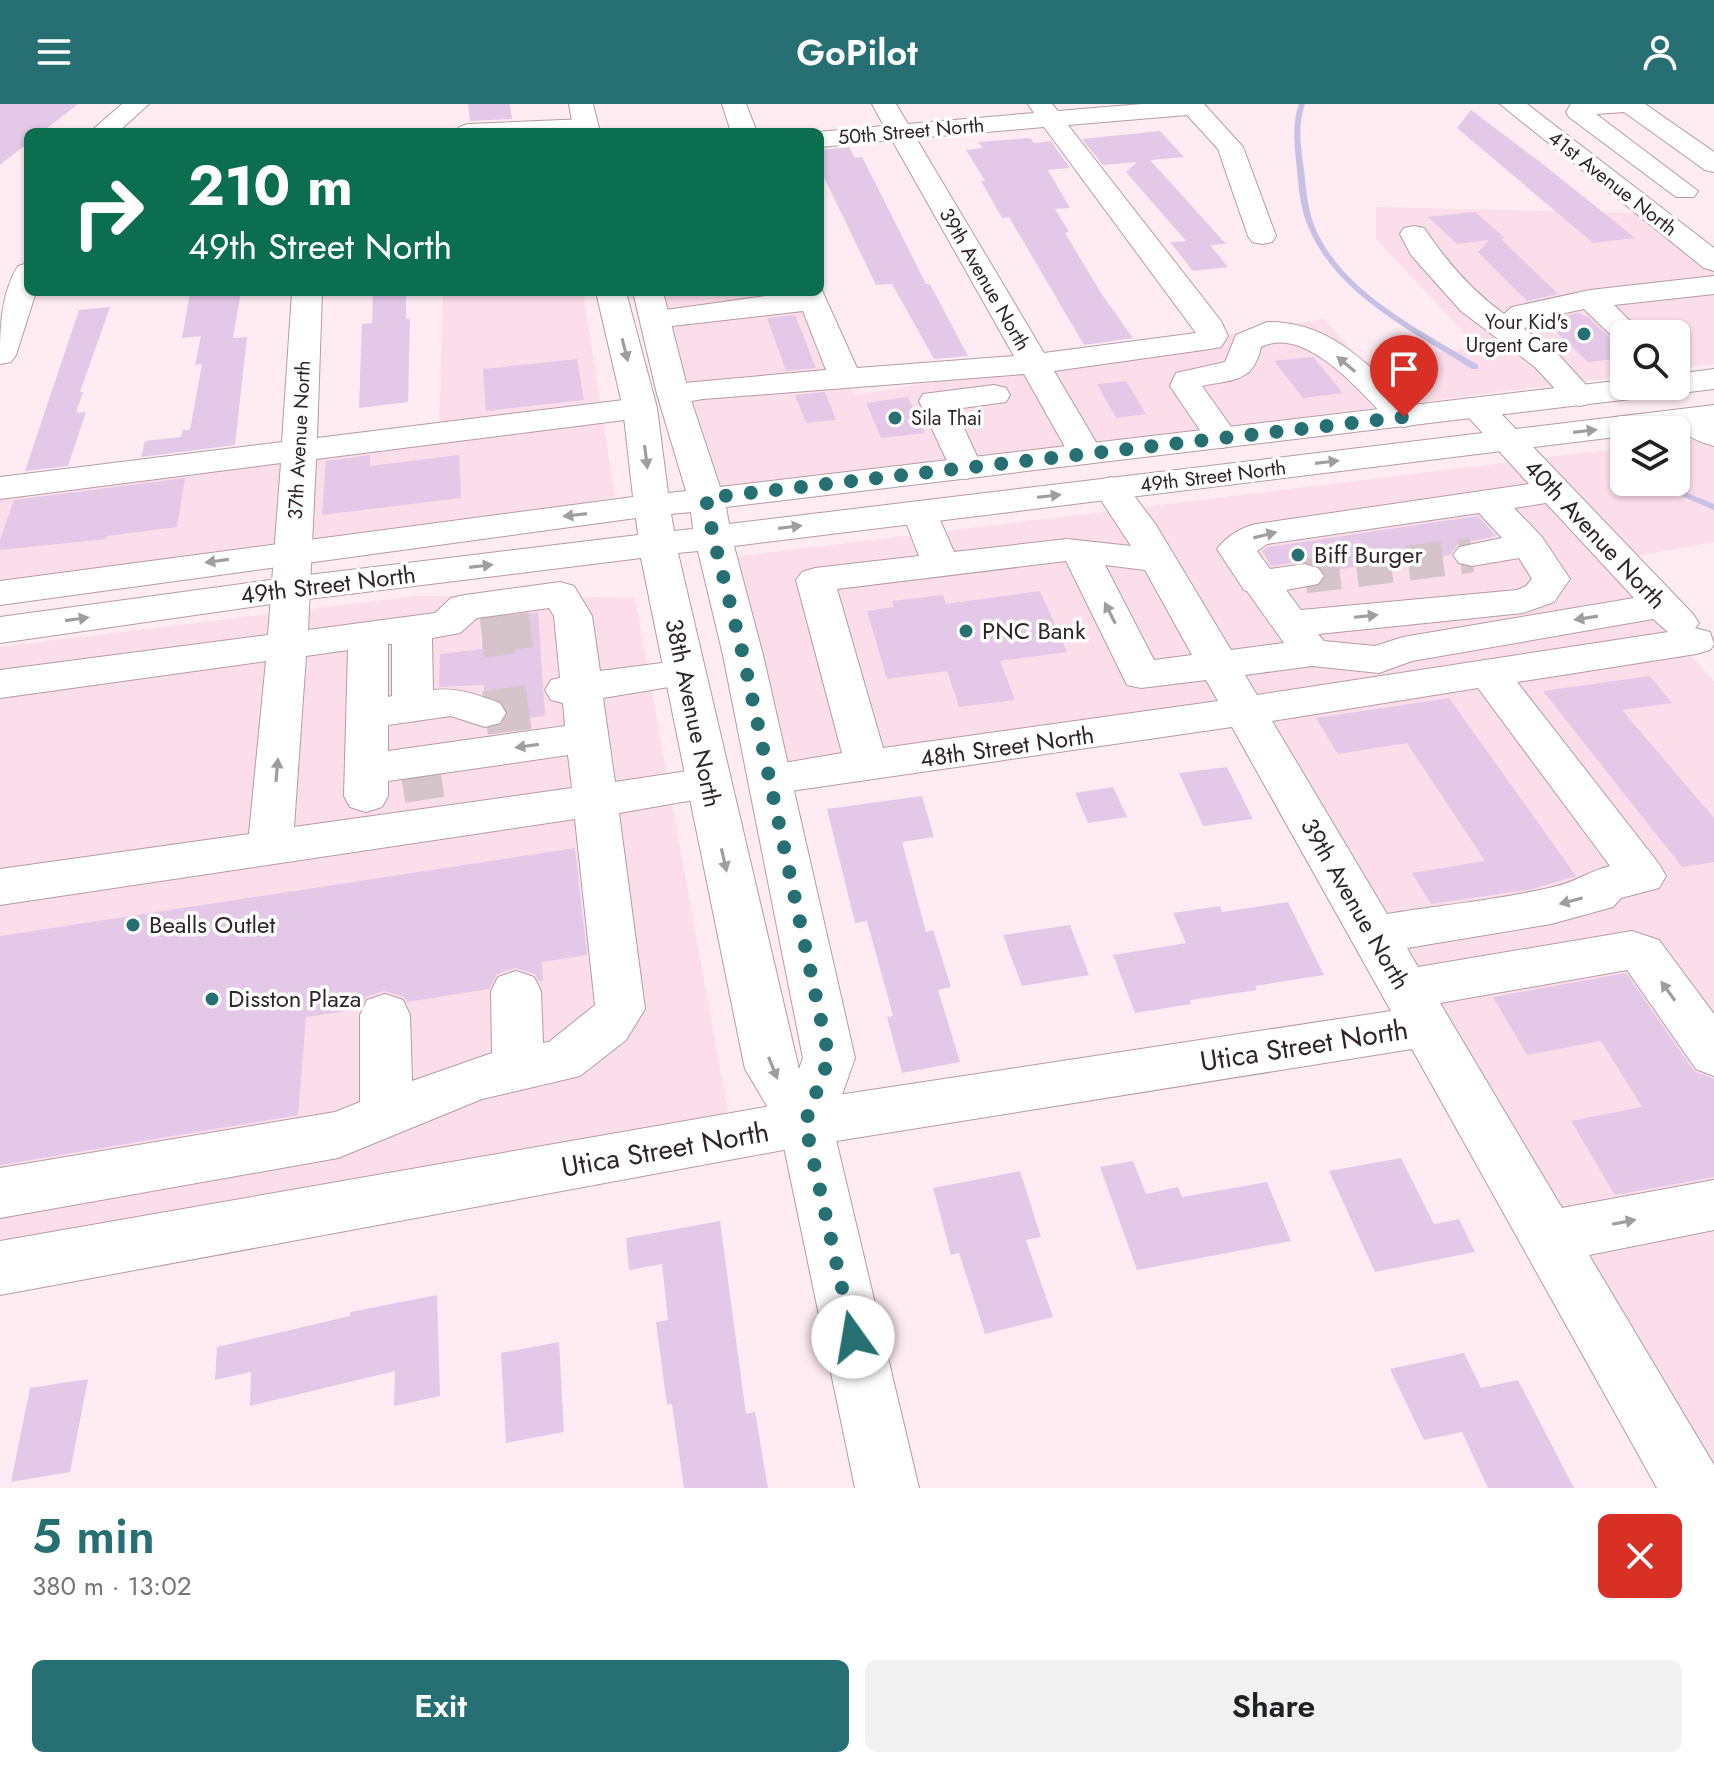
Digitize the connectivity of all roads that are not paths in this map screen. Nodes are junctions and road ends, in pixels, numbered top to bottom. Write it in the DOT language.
graph roads {
  1 [pos="137,104"];
  2 [pos="734,104"];
  3 [pos="884,104"];
  4 [pos="1512,104"];
  5 [pos="1192,105"];
  6 [pos="1046,112"];
  7 [pos="585,121"];
  8 [pos="108,128"];
  9 [pos="513,128"];
  10 [pos="533,128"];
  11 [pos="559,128"];
  12 [pos="743,128"];
  13 [pos="899,132"];
  14 [pos="824,139"];
  15 [pos="1714,164"];
  16 [pos="1714,188"];
  17 [pos="1685,191"];
  18 [pos="1631,197"];
  19 [pos="1414,234"];
  20 [pos="1262,236"];
  21 [pos="1714,262"];
  22 [pos="24,284"];
  23 [pos="1714,285"];
  24 [pos="307,296"];
  25 [pos="612,296"];
  26 [pos="812,296"];
  27 [pos="1590,299"];
  28 [pos="652,305"];
  29 [pos="1613,320"];
  30 [pos="1513,322"];
  31 [pos="0,355"];
  32 [pos="1041,377"];
  33 [pos="846,379"];
  34 [pos="1714,379"];
  35 [pos="1690,381"];
  36 [pos="1610,392"];
  37 [pos="673,394"];
  38 [pos="1580,396"];
  39 [pos="640,408"];
  40 [pos="1477,408"];
  41 [pos="1404,417"];
  42 [pos="1705,423"];
  43 [pos="1222,438"];
  44 [pos="1507,440"];
  45 [pos="299,451"];
  46 [pos="966,469"];
  47 [pos="1098,471"];
  48 [pos="0,488"];
  49 [pos="1555,491"];
  50 [pos="706,498"];
  51 [pos="1488,502"];
  52 [pos="652,505"];
  53 [pos="920,512"];
  54 [pos="713,536"];
  55 [pos="657,544"];
  56 [pos="1529,545"];
  57 [pos="294,550"];
  58 [pos="1079,551"];
  59 [pos="1472,555"];
  60 [pos="1158,560"];
  61 [pos="941,565"];
  62 [pos="441,571"];
  63 [pos="1305,576"];
  64 [pos="1257,582"];
  65 [pos="292,589"];
  66 [pos="0,593"];
  67 [pos="1662,605"];
  68 [pos="456,627"];
  69 [pos="0,630"];
  70 [pos="368,635"];
  71 [pos="1300,638"];
  72 [pos="287,645"];
  73 [pos="1705,650"];
  74 [pos="1217,663"];
  75 [pos="685,673"];
  76 [pos="1488,673"];
  77 [pos="0,684"];
  78 [pos="558,691"];
  79 [pos="475,701"];
  80 [pos="413,707"];
  81 [pos="1244,711"];
  82 [pos="367,714"];
  83 [pos="588,738"];
  84 [pos="867,767"];
  85 [pos="411,770"];
  86 [pos="770,779"];
  87 [pos="707,784"];
  88 [pos="595,800"];
  89 [pos="366,833"];
  90 [pos="270,847"];
  91 [pos="0,887"];
  92 [pos="1374,935"];
  93 [pos="516,991"];
  94 [pos="1416,1008"];
  95 [pos="385,1015"];
  96 [pos="1714,1054"];
  97 [pos="518,1070"];
  98 [pos="386,1115"];
  99 [pos="805,1123"];
  100 [pos="0,1193"];
  101 [pos="1714,1205"];
  102 [pos="1548,1237"];
  103 [pos="0,1268"];
  104 [pos="887,1488"];
  105 [pos="1692,1488"];
  1 -- 8 [label="main road"];
  2 -- 12 [label="main road"];
  3 -- 13 [label="main road, 39th Avenue North"];
  4 -- 18 [label="main road, 41st Avenue North"];
  5 -- 6 [label="main road, 50th Street North"];
  5 -- 20 [label="main road"];
  6 -- 13 [label="main road, 50th Street North"];
  6 -- 32 [label="main road"];
  7 -- 11 [label="main road"];
  9 -- 10 [label="main road"];
  13 -- 14 [label="main road, 50th Street North"];
  13 -- 32 [label="main road, 39th Avenue North"];
  15 -- 17 [label="main road"];
  16 -- 17 [label="main road"];
  17 -- 18 [label="main road"];
  18 -- 21 [label="main road, 41st Avenue North"];
  19 -- 30 [label="main road"];
  22 -- 31 [label="main road"];
  23 -- 27 [label="main road"];
  24 -- 45 [label="main road, 37th Avenue North"];
  25 -- 39 [label="main road, 38th Avenue North, one-way"];
  26 -- 28 [label="main road"];
  26 -- 33 [label="main road"];
  27 -- 29 [label="main road"];
  27 -- 30 [label="main road"];
  28 -- 37 [label="main road"];
  30 -- 38 [label="main road"];
  32 -- 33 [label="main road"];
  32 -- 46 [label="main road"];
  32 -- 47 [label="main road, 39th Avenue North"];
  33 -- 37 [label="main road"];
  34 -- 35 [label="main road, 49th Street North"];
  36 -- 38 [label="main road, 49th Street North"];
  37 -- 50 [label="main road"];
  38 -- 40 [label="main road, 49th Street North"];
  39 -- 45 [label="main road"];
  39 -- 52 [label="main road, 38th Avenue North, one-way"];
  40 -- 41 [label="main road, 49th Street North"];
  40 -- 44 [label="main road, 40th Avenue North"];
  41 -- 43 [label="main road, 49th Street North"];
  41 -- 43 [label="main road, one-way"];
  44 -- 42 [label="main road, 49th Street North, one-way"];
  43 -- 47 [label="main road, 49th Street North"];
  47 -- 44 [label="main road, 49th Street North, one-way"];
  44 -- 49 [label="main road, 40th Avenue North"];
  45 -- 48 [label="main road"];
  45 -- 57 [label="main road, 37th Avenue North"];
  46 -- 47 [label="main road, 49th Street North"];
  46 -- 50 [label="main road, 49th Street North"];
  53 -- 47 [label="main road, 49th Street North, one-way"];
  47 -- 60 [label="main road, 39th Avenue North"];
  49 -- 51 [label="main road"];
  49 -- 67 [label="main road, 40th Avenue North"];
  50 -- 52 [label="main road, 49th Street North"];
  50 -- 54 [label="main road"];
  51 -- 56 [label="main road"];
  64 -- 51 [label="main road, one-way"];
  52 -- 55 [label="main road, 38th Avenue North"];
  52 -- 57 [label="main road, 49th Street North, one-way"];
  54 -- 53 [label="main road, 49th Street North, one-way"];
  53 -- 61 [label="main road"];
  54 -- 55 [label="main road, 49th Street North"];
  54 -- 86 [label="main road"];
  62 -- 55 [label="main road, 49th Street North, one-way"];
  55 -- 75 [label="main road, 38th Avenue North"];
  56 -- 59 [label="main road"];
  71 -- 56 [label="main road, one-way"];
  57 -- 65 [label="main road, 37th Avenue North"];
  57 -- 66 [label="main road, 49th Street North, one-way"];
  58 -- 60 [label="main road"];
  58 -- 61 [label="main road"];
  74 -- 58 [label="main road, one-way"];
  60 -- 74 [label="main road, 39th Avenue North"];
  61 -- 84 [label="main road"];
  62 -- 65 [label="main road, 49th Street North"];
  62 -- 68 [label="main road"];
  63 -- 64 [label="main road"];
  64 -- 71 [label="main road"];
  69 -- 65 [label="main road, 49th Street North, one-way"];
  65 -- 72 [label="main road, 37th Avenue North"];
  67 -- 71 [label="main road, one-way"];
  67 -- 73 [label="main road, 40th Avenue North"];
  68 -- 70 [label="main road"];
  68 -- 78 [label="main road"];
  68 -- 80 [label="main road"];
  70 -- 72 [label="main road"];
  70 -- 82 [label="main road"];
  71 -- 74 [label="main road"];
  72 -- 77 [label="main road"];
  90 -- 72 [label="main road, 37th Avenue North, one-way"];
  73 -- 76 [label="main road, 48th Street North"];
  74 -- 81 [label="main road, 39th Avenue North"];
  75 -- 78 [label="main road"];
  75 -- 87 [label="main road, 38th Avenue North"];
  76 -- 81 [label="main road, 48th Street North"];
  76 -- 92 [label="main road, one-way"];
  78 -- 83 [label="main road"];
  79 -- 80 [label="main road"];
  80 -- 82 [label="main road"];
  81 -- 84 [label="main road, 48th Street North"];
  81 -- 92 [label="main road, 39th Avenue North"];
  82 -- 85 [label="main road"];
  83 -- 85 [label="main road, one-way"];
  83 -- 88 [label="main road"];
  84 -- 86 [label="main road, 48th Street North"];
  85 -- 89 [label="main road"];
  86 -- 99 [label="main road"];
  87 -- 88 [label="main road"];
  87 -- 99 [label="main road, 38th Avenue North, one-way"];
  88 -- 89 [label="main road"];
  88 -- 97 [label="main road"];
  89 -- 90 [label="main road"];
  90 -- 91 [label="main road"];
  92 -- 94 [label="main road, 39th Avenue North"];
  93 -- 97 [label="main road"];
  96 -- 94 [label="main road, Utica Street North, one-way"];
  94 -- 99 [label="main road, Utica Street North"];
  94 -- 102 [label="main road, 39th Avenue North"];
  95 -- 98 [label="main road"];
  97 -- 98 [label="main road"];
  98 -- 100 [label="main road"];
  99 -- 103 [label="main road, Utica Street North"];
  99 -- 104 [label="main road, 38th Avenue North"];
  102 -- 101 [label="main road, one-way"];
  102 -- 105 [label="main road, 39th Avenue North"];
}
